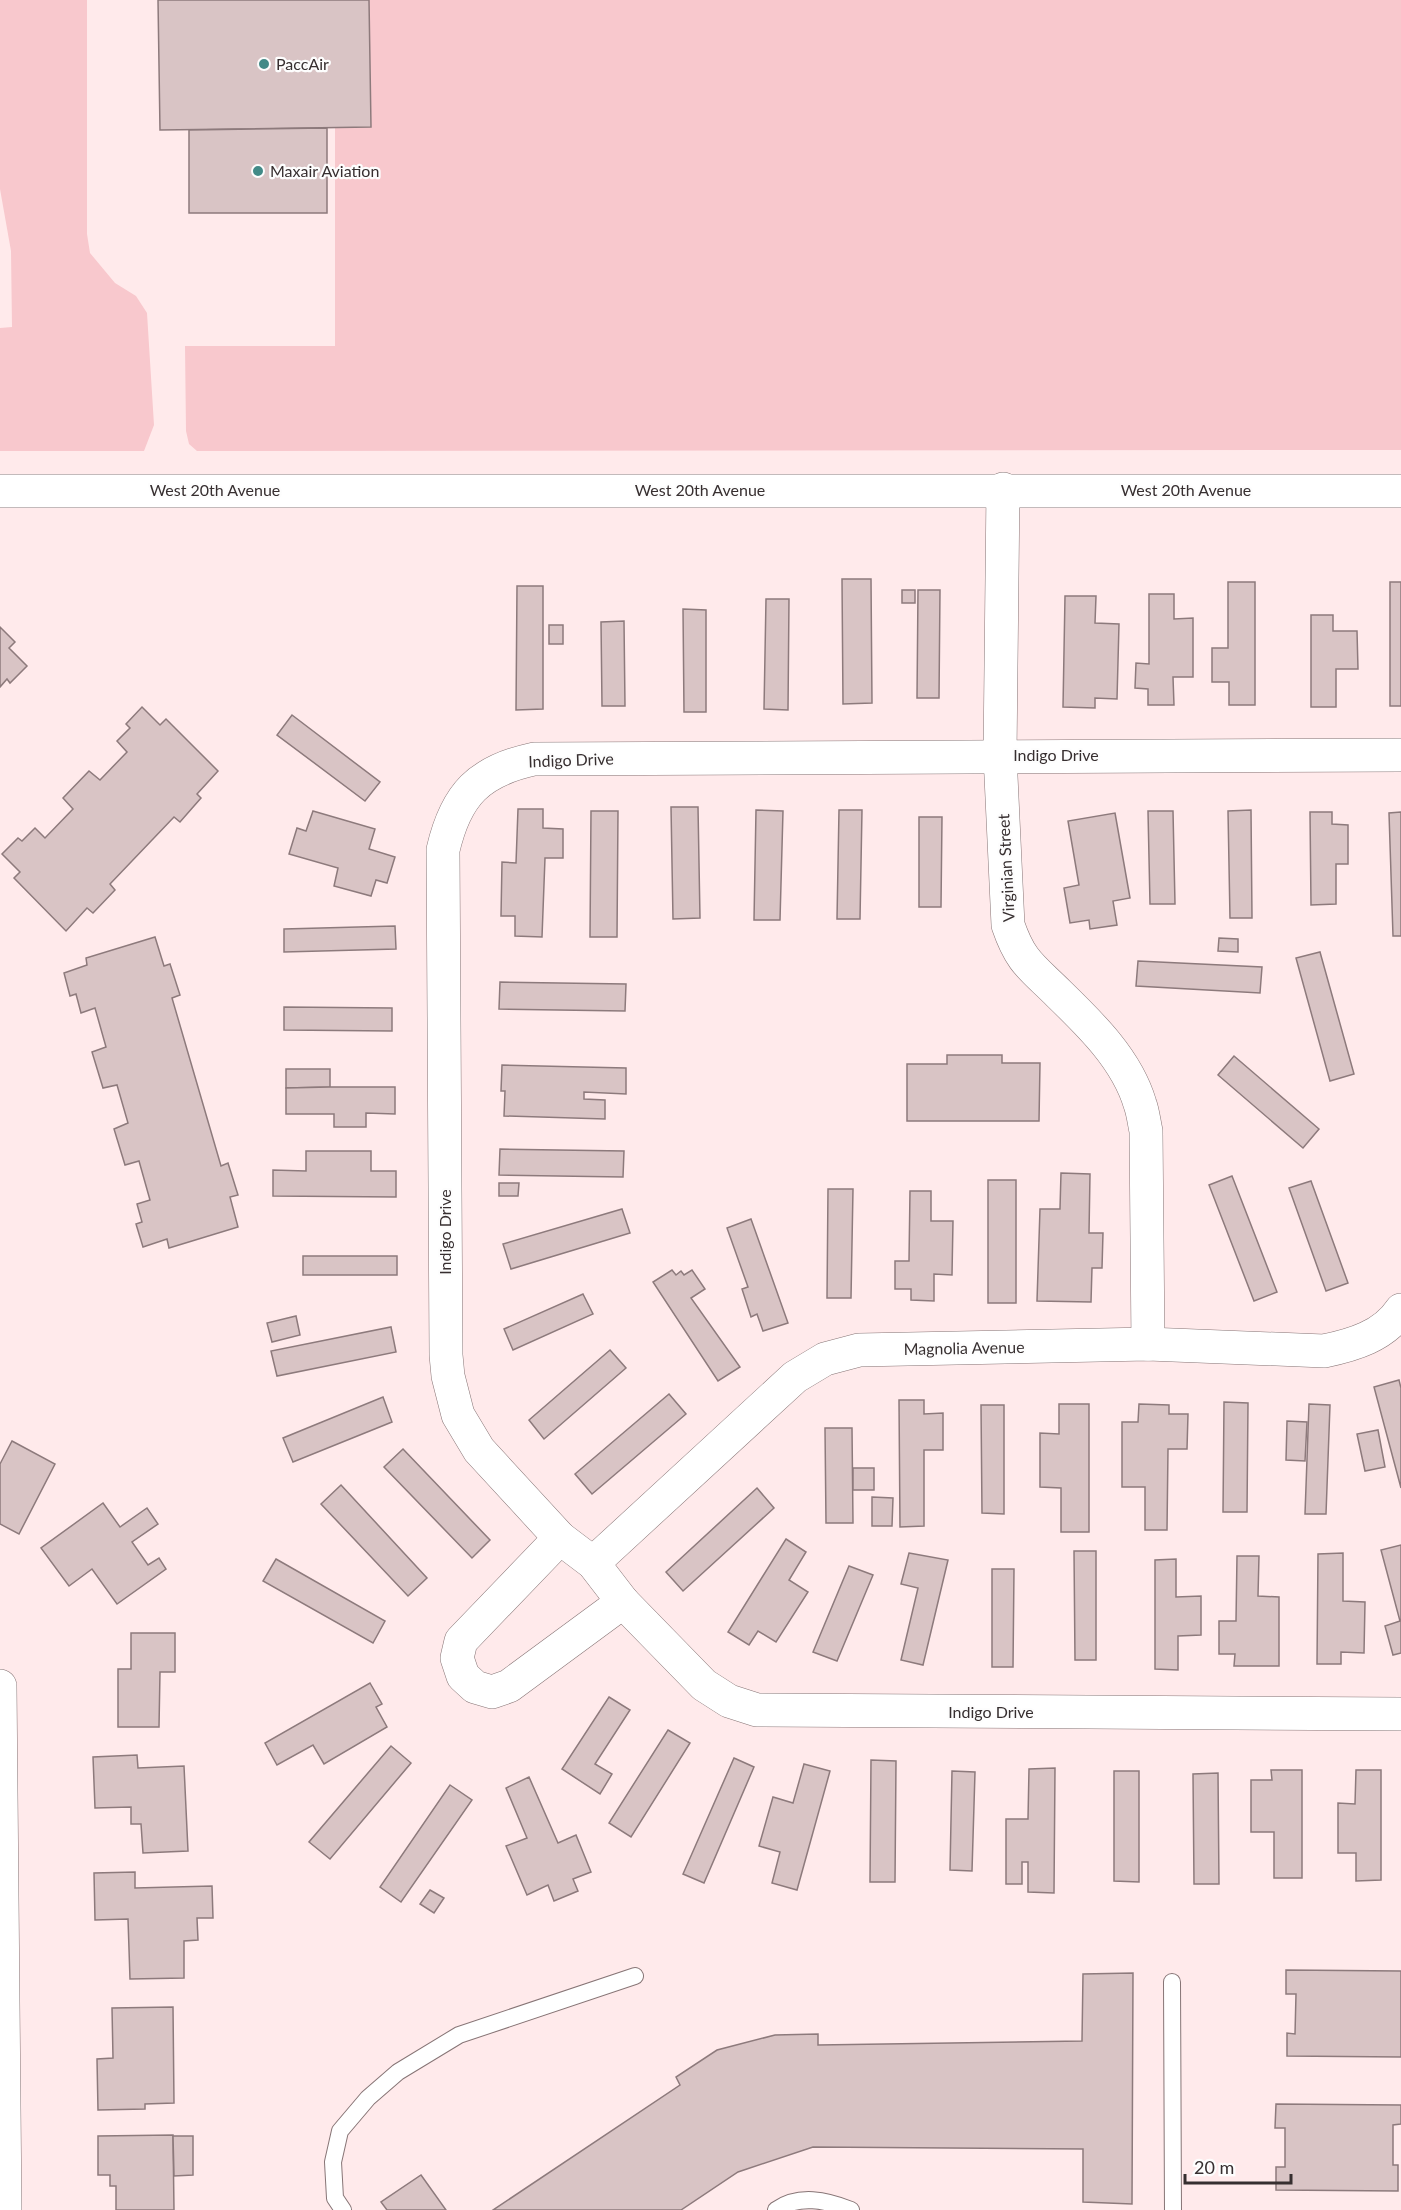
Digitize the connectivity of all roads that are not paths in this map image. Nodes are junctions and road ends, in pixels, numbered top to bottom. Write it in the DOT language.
graph roads {
  1 [pos="1003,489"];
  2 [pos="1401,490"];
  3 [pos="0,491"];
  4 [pos="1000,755"];
  5 [pos="1401,755"];
  6 [pos="1401,1310"];
  7 [pos="1148,1344"];
  8 [pos="560,1538"];
  9 [pos="593,1563"];
  10 [pos="623,1602"];
  11 [pos="0,1686"];
  12 [pos="1401,1714"];
  13 [pos="635,1976"];
  14 [pos="1172,1982"];
  15 [pos="1,2137"];
  16 [pos="5,2210"];
  17 [pos="343,2210"];
  18 [pos="776,2210"];
  19 [pos="851,2210"];
  20 [pos="1173,2210"];
  1 -- 2 [label="street, West 20th Avenue"];
  1 -- 3 [label="street, West 20th Avenue"];
  1 -- 4 [label="street, Virginian Street"];
  4 -- 5 [label="street, Indigo Drive"];
  4 -- 7 [label="street, Virginian Street"];
  4 -- 8 [label="street, Indigo Drive"];
  6 -- 7 [label="street, Magnolia Avenue"];
  7 -- 9 [label="street, Magnolia Avenue"];
  8 -- 9 [label="street, Indigo Drive"];
  8 -- 10 [label="street"];
  9 -- 10 [label="street, Indigo Drive"];
  10 -- 12 [label="street, Indigo Drive"];
  11 -- 15 [label="street"];
  13 -- 17 [label="lane"];
  14 -- 20 [label="lane"];
  15 -- 16 [label="street"];
  18 -- 19 [label="lane"];
}
